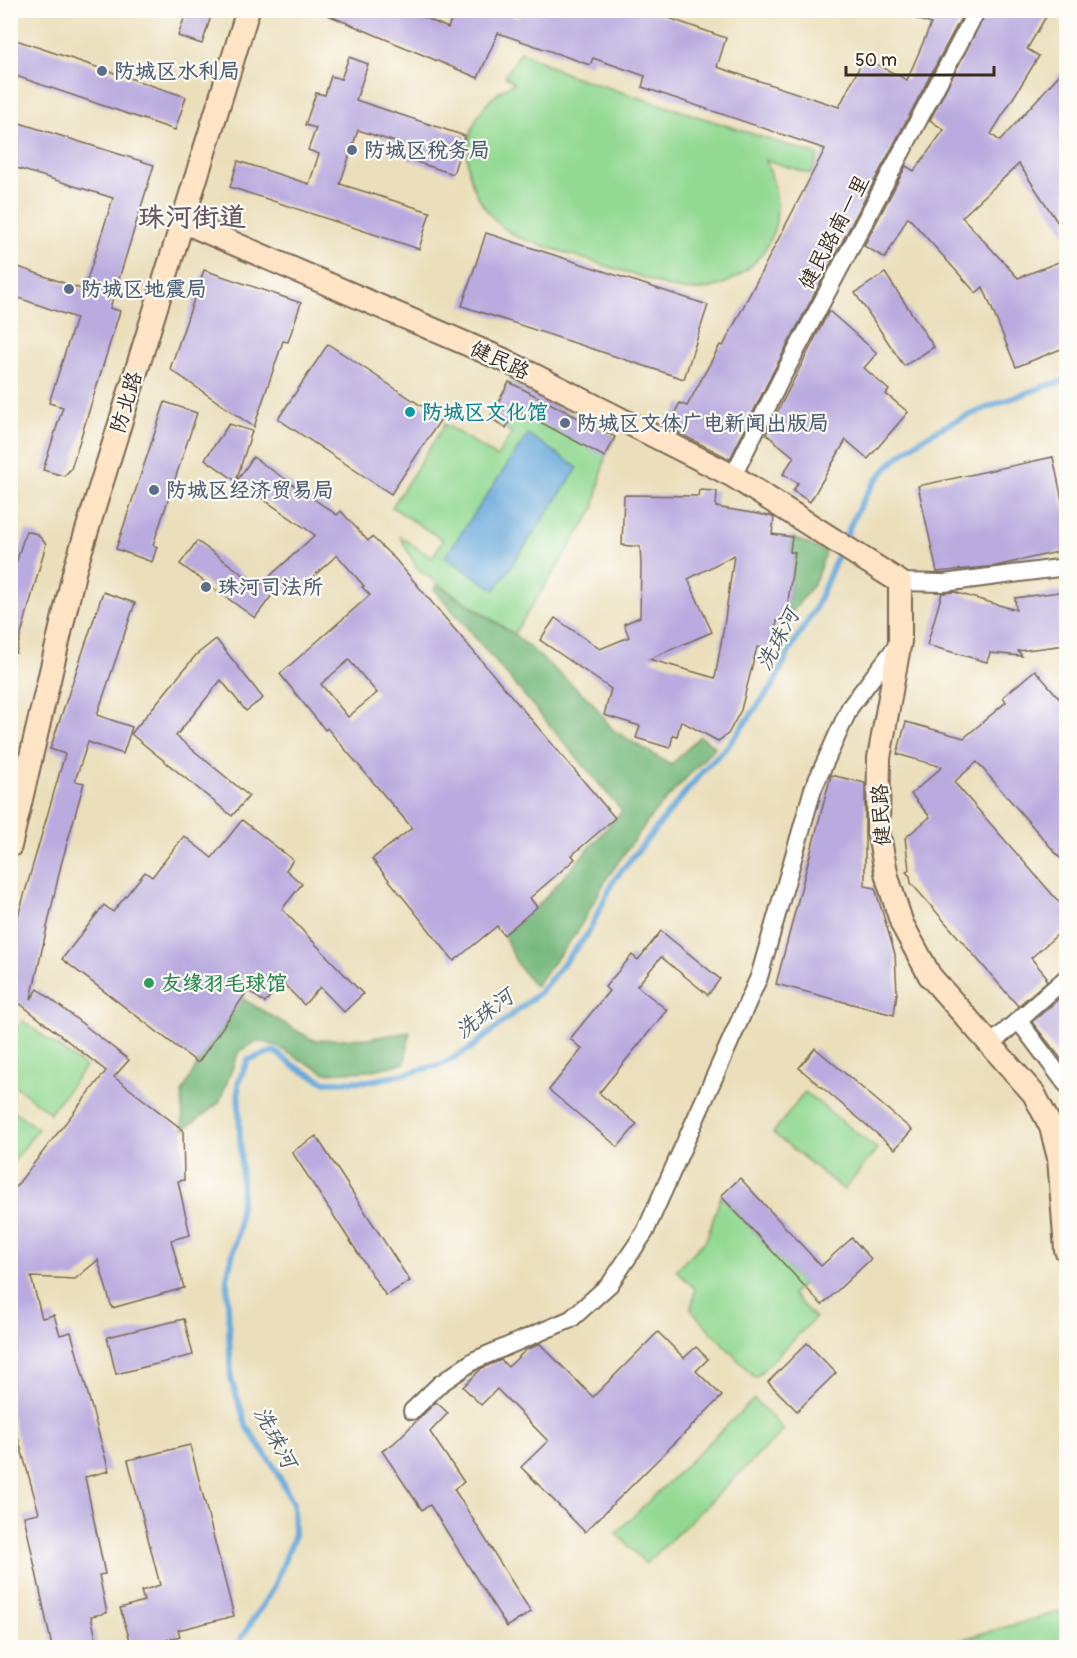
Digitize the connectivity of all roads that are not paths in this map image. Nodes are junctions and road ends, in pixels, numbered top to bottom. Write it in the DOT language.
graph roads {
  1 [pos="248,10"];
  2 [pos="977,10"];
  3 [pos="184,222"];
  4 [pos="733,476"];
  5 [pos="1066,567"];
  6 [pos="900,582"];
  7 [pos="900,641"];
  8 [pos="10,846"];
  9 [pos="1066,978"];
  10 [pos="1018,1020"];
  11 [pos="991,1044"];
  12 [pos="1066,1084"];
  13 [pos="1066,1250"];
  14 [pos="412,1411"];
  1 -- 3 [label="street, 防北路"];
  2 -- 4 [label="street, 健民路南一里"];
  3 -- 4 [label="street, 健民路"];
  3 -- 8 [label="street, 防北路"];
  4 -- 6 [label="street, 健民路"];
  5 -- 6 [label="street"];
  6 -- 7 [label="street, 健民路"];
  7 -- 11 [label="street, 健民路"];
  7 -- 14 [label="street"];
  9 -- 10 [label="street"];
  10 -- 11 [label="street"];
  10 -- 12 [label="street"];
  11 -- 13 [label="street, 健民路"];
}
